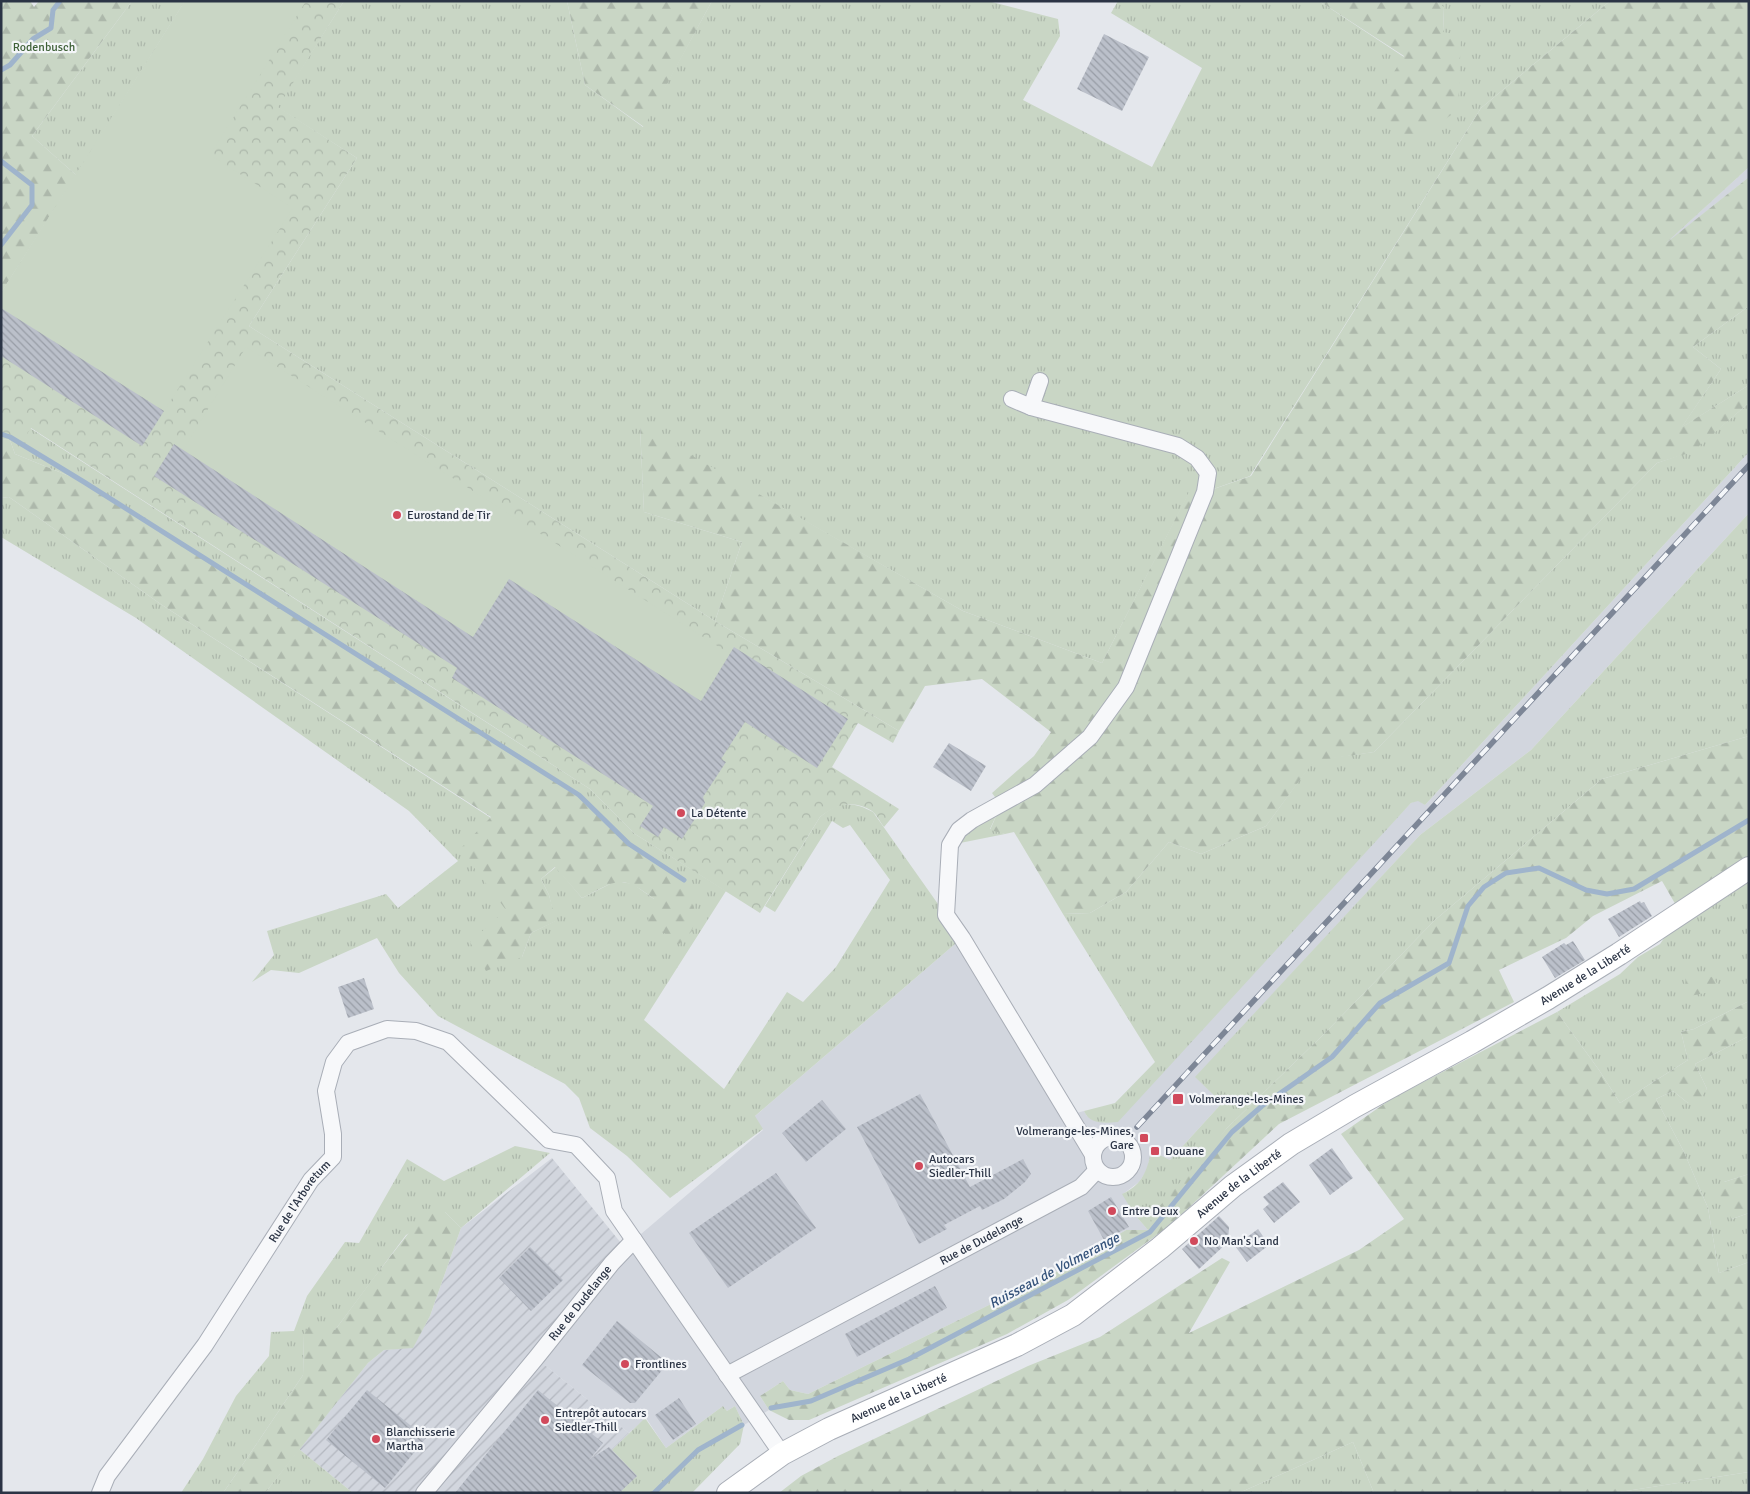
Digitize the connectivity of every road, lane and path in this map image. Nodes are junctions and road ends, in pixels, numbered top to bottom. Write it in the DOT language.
graph roads {
  1 [pos="1040,381"];
  2 [pos="1012,399"];
  3 [pos="1031,407"];
  4 [pos="1749,868"];
  5 [pos="1092,1153"];
  6 [pos="1097,1170"];
  7 [pos="634,1240"];
  8 [pos="727,1375"];
  9 [pos="782,1454"];
  10 [pos="100,1493"];
  11 [pos="424,1493"];
  12 [pos="728,1493"];
  1 -- 3 [label="street"];
  2 -- 3 [label="street"];
  3 -- 5 [label="street"];
  4 -- 9 [label="main road, Avenue de la Liberté"];
  5 -- 6 [label="street"];
  5 -- 6 [label="street"];
  6 -- 8 [label="street, Rue de Dudelange"];
  7 -- 8 [label="street"];
  7 -- 10 [label="street, Rue de l'Arboretum"];
  7 -- 11 [label="street, Rue de Dudelange"];
  8 -- 9 [label="street"];
  9 -- 12 [label="main road, Avenue de la Liberté"];
}
